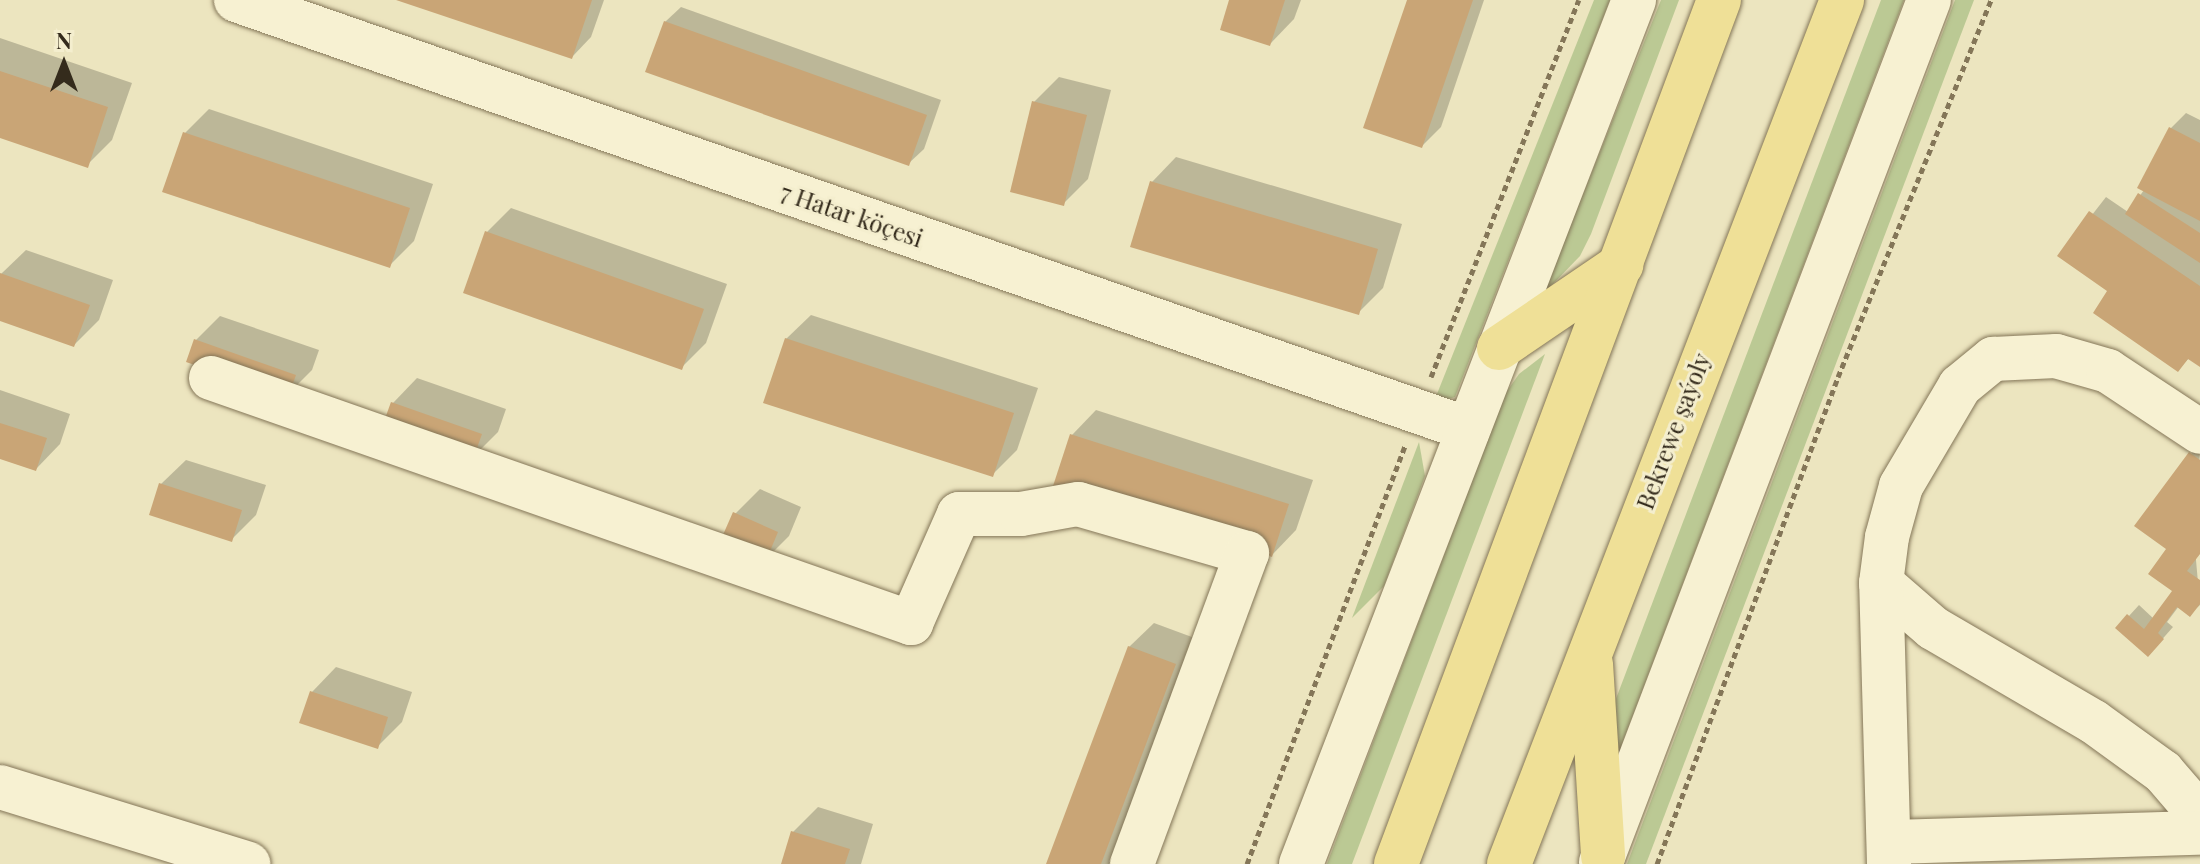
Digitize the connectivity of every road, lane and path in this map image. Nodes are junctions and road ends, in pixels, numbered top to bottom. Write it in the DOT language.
graph roads {
  1 [pos="236,0"];
  2 [pos="1634,0"];
  3 [pos="1719,0"];
  4 [pos="1842,0"];
  5 [pos="1929,0"];
  6 [pos="1991,0"];
  7 [pos="1621,265"];
  8 [pos="1499,348"];
  9 [pos="211,378"];
  10 [pos="1468,429"];
  11 [pos="2200,432"];
  12 [pos="1881,583"];
  13 [pos="1590,646"];
  14 [pos="0,787"];
  15 [pos="2200,815"];
  16 [pos="2200,833"];
  17 [pos="1889,853"];
  18 [pos="1601,860"];
  19 [pos="248,864"];
  20 [pos="1132,864"];
  21 [pos="1301,864"];
  22 [pos="1396,864"];
  23 [pos="1509,864"];
  24 [pos="1657,864"];
  1 -- 10 [label="street, 7 Hatar köçesi"];
  2 -- 8 [label="street"];
  3 -- 7 [label="main road"];
  4 -- 13 [label="main road, Bekrewe şaýoly"];
  5 -- 18 [label="street"];
  6 -- 24 [label="path"];
  7 -- 8 [label="main road"];
  7 -- 22 [label="main road"];
  8 -- 10 [label="street"];
  9 -- 20 [label="street"];
  10 -- 21 [label="street"];
  11 -- 12 [label="street"];
  12 -- 15 [label="street"];
  12 -- 17 [label="street"];
  13 -- 18 [label="main road"];
  13 -- 23 [label="main road, Bekrewe şaýoly"];
  14 -- 19 [label="street"];
  16 -- 17 [label="street"];
}
